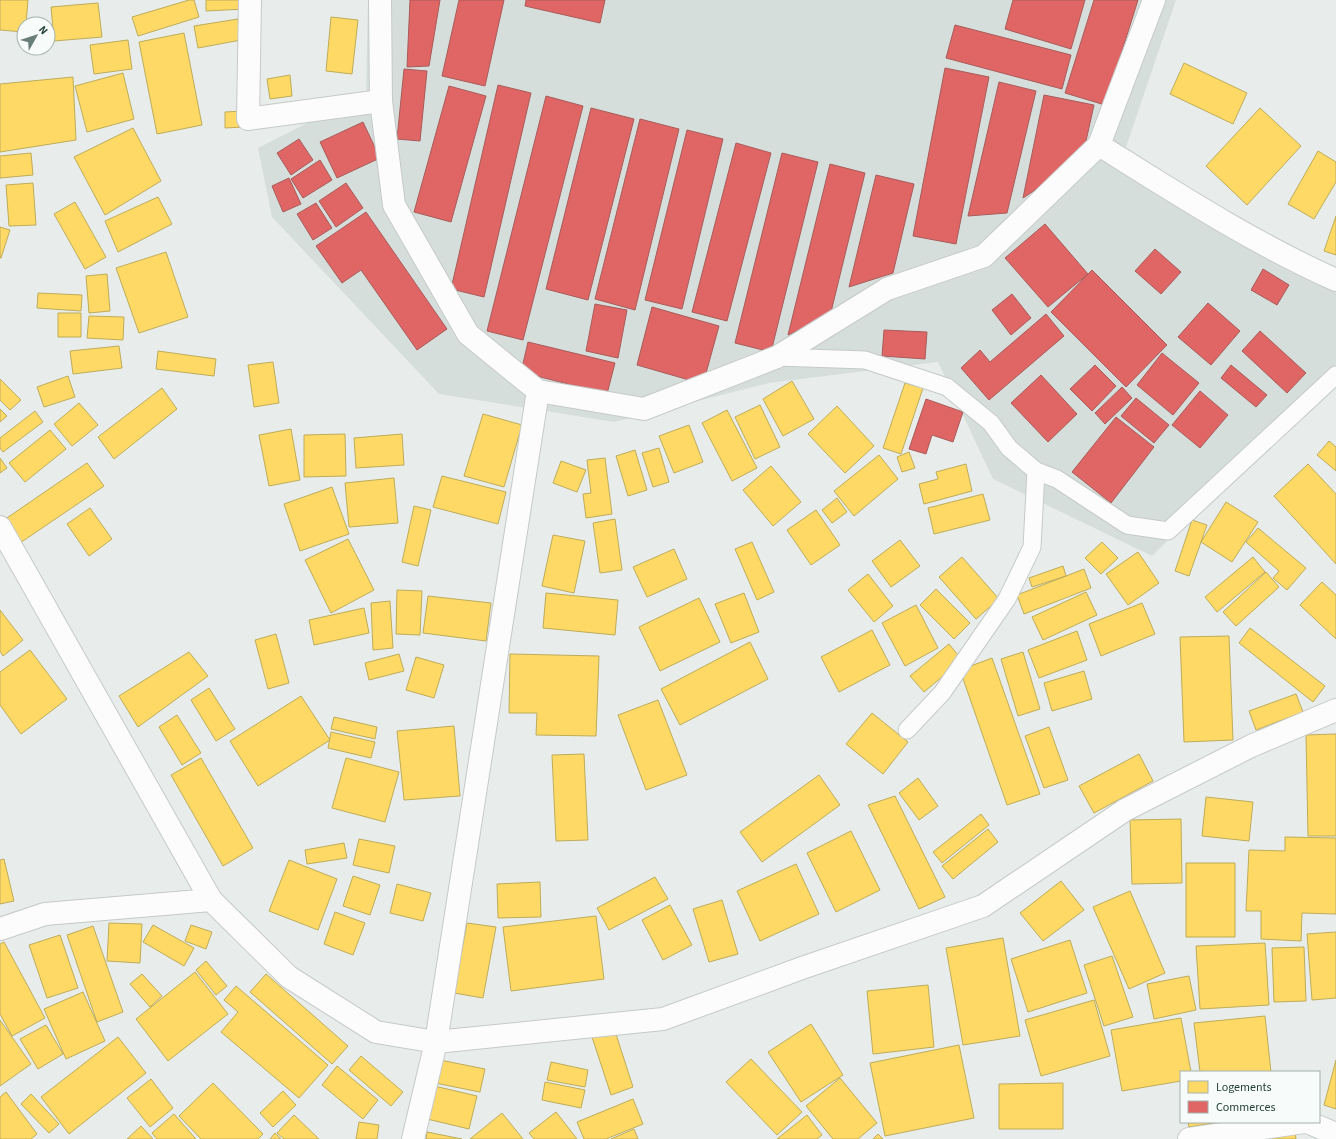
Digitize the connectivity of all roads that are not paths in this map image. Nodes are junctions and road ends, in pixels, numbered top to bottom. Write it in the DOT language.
graph roads {
  1 [pos="250,0"];
  2 [pos="380,0"];
  3 [pos="1154,0"];
  4 [pos="381,101"];
  5 [pos="1099,146"];
  6 [pos="1336,280"];
  7 [pos="777,357"];
  8 [pos="1336,375"];
  9 [pos="538,391"];
  10 [pos="1036,471"];
  11 [pos="0,527"];
  12 [pos="1336,710"];
  13 [pos="907,730"];
  14 [pos="211,900"];
  15 [pos="0,928"];
  16 [pos="436,1042"];
  17 [pos="1297,1123"];
  18 [pos="1309,1123"];
  19 [pos="1336,1134"];
  20 [pos="413,1139"];
  21 [pos="1189,1139"];
  1 -- 4 [label="street"];
  2 -- 4 [label="street"];
  3 -- 5 [label="street"];
  4 -- 9 [label="street"];
  5 -- 6 [label="street"];
  5 -- 7 [label="street"];
  7 -- 9 [label="street"];
  7 -- 10 [label="lane"];
  8 -- 10 [label="lane"];
  9 -- 16 [label="street"];
  10 -- 13 [label="lane"];
  11 -- 14 [label="street"];
  12 -- 16 [label="street"];
  14 -- 15 [label="street"];
  14 -- 16 [label="street"];
  16 -- 20 [label="street"];
  17 -- 21 [label="street"];
  18 -- 19 [label="street"];
}
